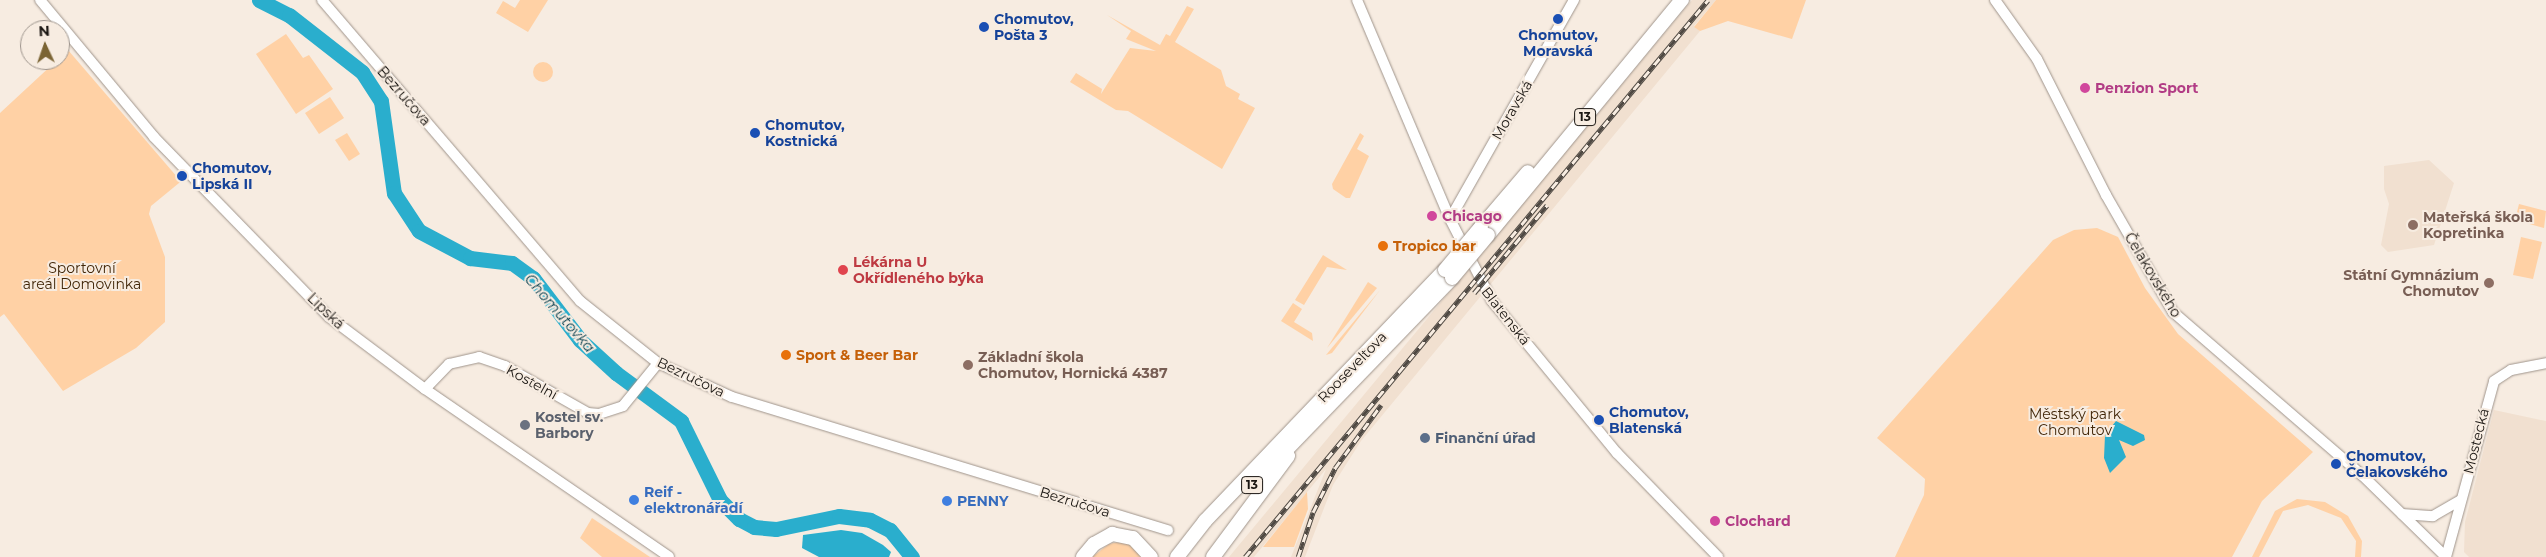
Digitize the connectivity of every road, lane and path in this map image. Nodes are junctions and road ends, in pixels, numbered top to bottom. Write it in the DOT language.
graph roads {
  1 [pos="40,0"];
  2 [pos="322,0"];
  3 [pos="1357,0"];
  4 [pos="1574,0"];
  5 [pos="1670,0"];
  6 [pos="1682,0"];
  7 [pos="1995,0"];
  8 [pos="1450,219"];
  9 [pos="1484,231"];
  10 [pos="1449,274"];
  11 [pos="658,363"];
  12 [pos="2546,363"];
  13 [pos="425,389"];
  14 [pos="1290,448"];
  15 [pos="2461,500"];
  16 [pos="2402,514"];
  17 [pos="1210,522"];
  18 [pos="1168,530"];
  19 [pos="1186,553"];
  20 [pos="669,557"];
  21 [pos="1083,557"];
  22 [pos="1151,557"];
  23 [pos="1213,557"];
  24 [pos="1718,557"];
  25 [pos="2446,557"];
  1 -- 13 [label="street, Lipská"];
  2 -- 11 [label="street, Bezručova"];
  3 -- 8 [label="street, Blatenská"];
  4 -- 8 [label="street, Moravská"];
  5 -- 9 [label="highway, 13"];
  6 -- 9 [label="highway, 13"];
  7 -- 16 [label="street, Čelakovského"];
  8 -- 24 [label="street, Blatenská"];
  9 -- 10 [label="highway, 13, bridge"];
  10 -- 14 [label="highway, 13"];
  10 -- 17 [label="highway, Rooseveltova / 13"];
  11 -- 13 [label="street, Kostelní"];
  11 -- 18 [label="street, Bezručova"];
  12 -- 15 [label="street, Mostecká"];
  13 -- 20 [label="street, Lipská"];
  14 -- 17 [label="highway, 13"];
  14 -- 23 [label="highway"];
  15 -- 16 [label="street"];
  15 -- 25 [label="street, Mostecká"];
  16 -- 25 [label="street, Čelakovského"];
  17 -- 19 [label="highway, 13"];
  21 -- 22 [label="highway"];
}
